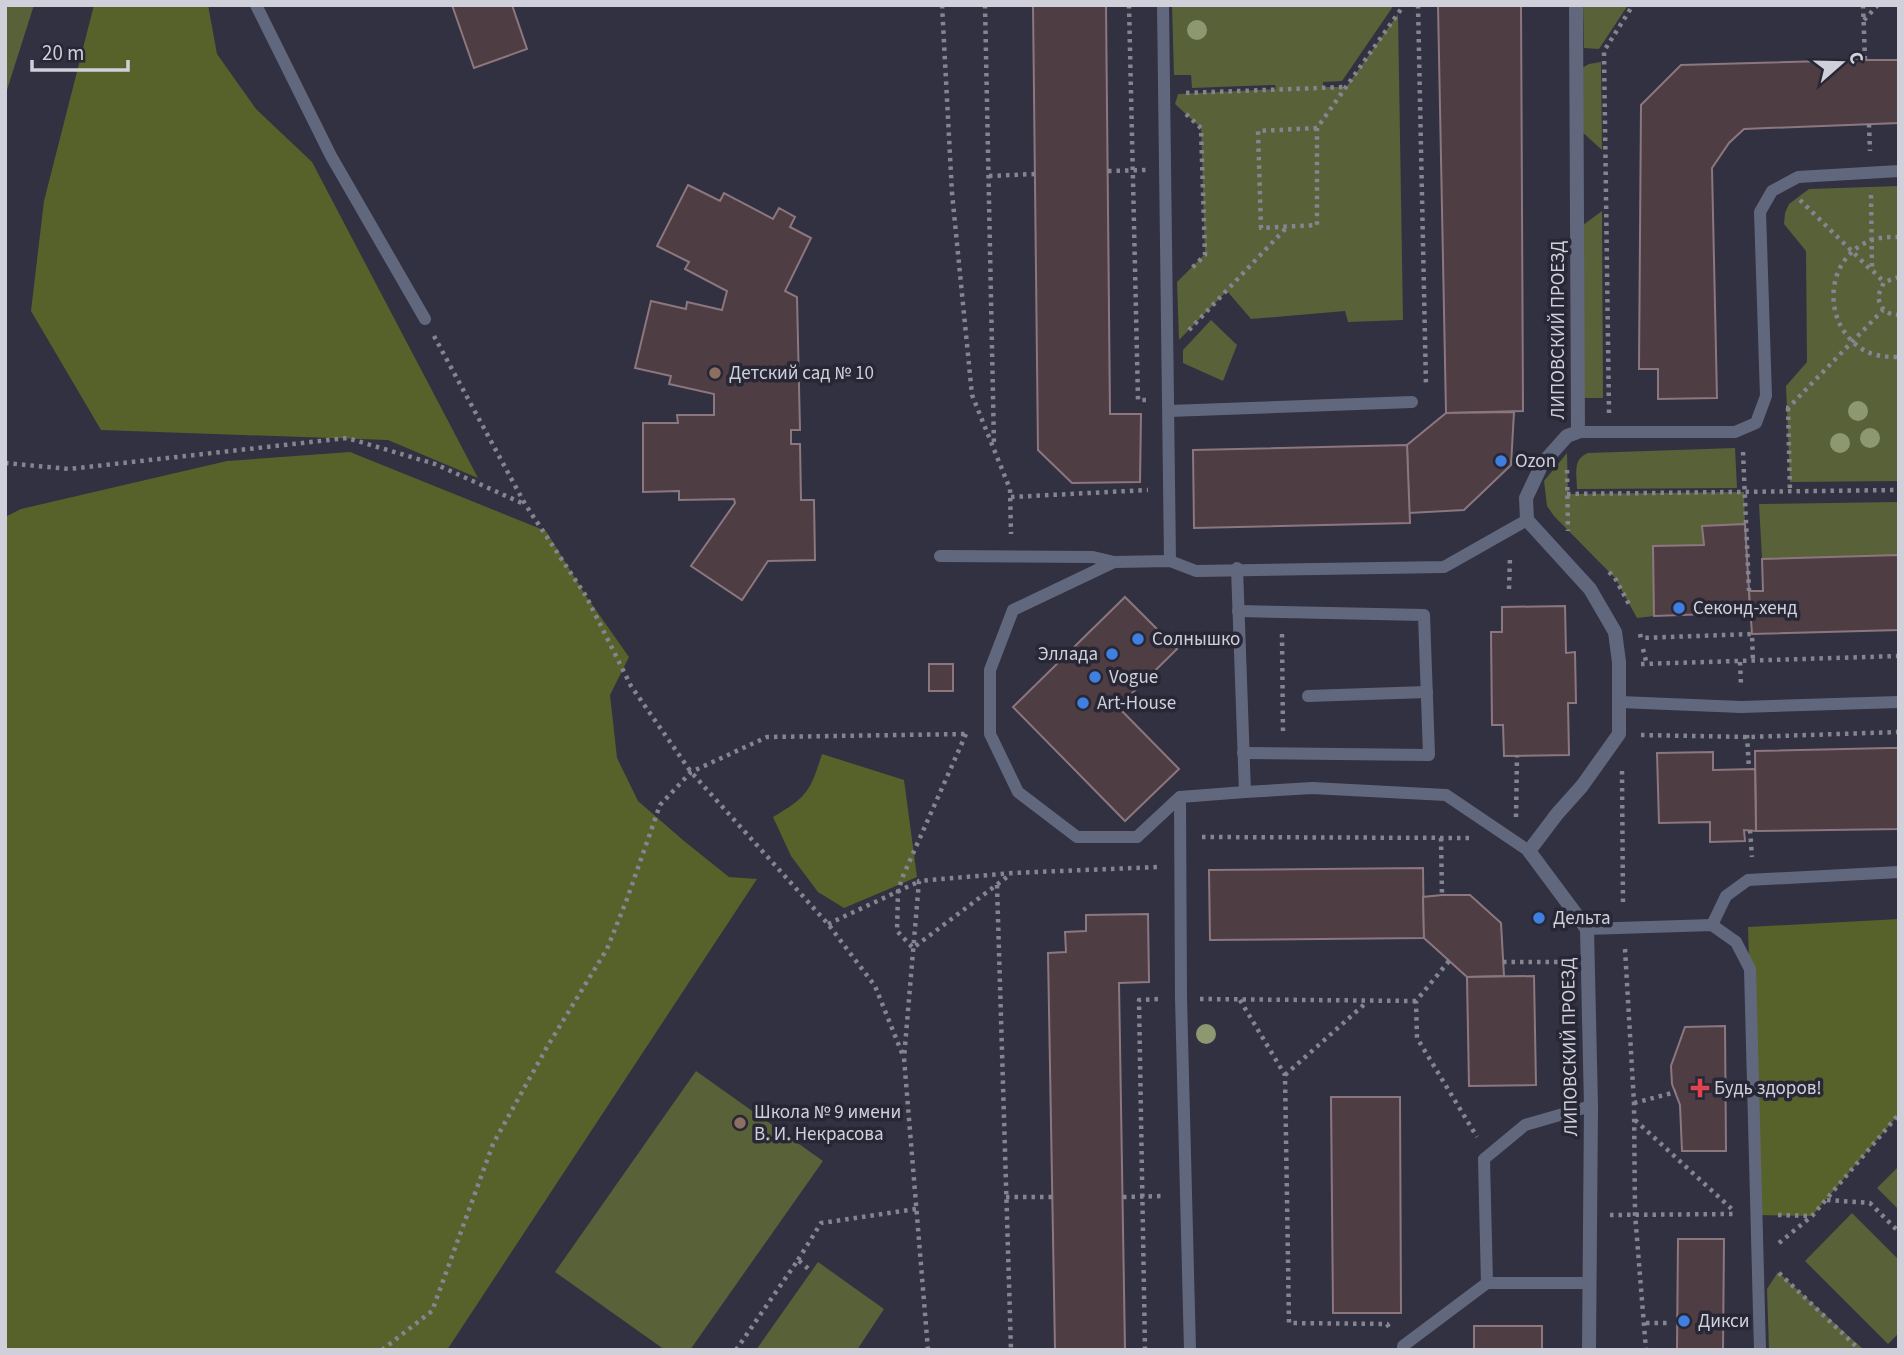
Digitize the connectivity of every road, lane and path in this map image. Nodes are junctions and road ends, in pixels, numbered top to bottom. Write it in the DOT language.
graph roads {
  1 [pos="257,5"];
  2 [pos="942,5"];
  3 [pos="985,5"];
  4 [pos="1129,5"];
  5 [pos="1163,5"];
  6 [pos="1404,5"];
  7 [pos="1419,5"];
  8 [pos="1576,5"];
  9 [pos="1633,5"];
  10 [pos="1863,5"];
  11 [pos="1878,5"];
  12 [pos="1864,21"];
  13 [pos="1866,60"];
  14 [pos="1346,87"];
  15 [pos="1164,94"];
  16 [pos="1317,128"];
  17 [pos="1133,170"];
  18 [pos="1166,170"];
  19 [pos="1108,171"];
  20 [pos="1899,171"];
  21 [pos="1035,174"];
  22 [pos="989,176"];
  23 [pos="1783,184"];
  24 [pos="1871,194"];
  25 [pos="1288,227"];
  26 [pos="1899,237"];
  27 [pos="1871,240"];
  28 [pos="1853,251"];
  29 [pos="1872,270"];
  30 [pos="1899,277"];
  31 [pos="1884,282"];
  32 [pos="1167,293"];
  33 [pos="1884,310"];
  34 [pos="1899,315"];
  35 [pos="425,319"];
  36 [pos="1852,342"];
  37 [pos="1168,351"];
  38 [pos="1899,357"];
  39 [pos="1156,400"];
  40 [pos="1412,402"];
  41 [pos="1169,411"];
  42 [pos="1608,432"];
  43 [pos="1572,434"];
  44 [pos="995,450"];
  45 [pos="5,463"];
  46 [pos="1899,490"];
  47 [pos="1744,492"];
  48 [pos="1790,492"];
  49 [pos="1567,494"];
  50 [pos="1011,497"];
  51 [pos="1170,500"];
  52 [pos="525,505"];
  53 [pos="1527,520"];
  54 [pos="1577,540"];
  55 [pos="940,556"];
  56 [pos="1510,556"];
  57 [pos="1012,557"];
  58 [pos="1170,561"];
  59 [pos="1114,562"];
  60 [pos="1237,568"];
  61 [pos="1605,568"];
  62 [pos="1510,589"];
  63 [pos="1749,591"];
  64 [pos="1631,608"];
  65 [pos="1238,611"];
  66 [pos="1282,613"];
  67 [pos="1639,628"];
  68 [pos="1899,656"];
  69 [pos="1619,662"];
  70 [pos="1753,662"];
  71 [pos="1427,692"];
  72 [pos="1308,696"];
  73 [pos="990,699"];
  74 [pos="1620,702"];
  75 [pos="1899,702"];
  76 [pos="1899,732"];
  77 [pos="966,734"];
  78 [pos="1619,734"];
  79 [pos="1748,737"];
  80 [pos="1243,754"];
  81 [pos="1283,754"];
  82 [pos="1517,756"];
  83 [pos="1749,769"];
  84 [pos="691,772"];
  85 [pos="1245,792"];
  86 [pos="1180,797"];
  87 [pos="1516,817"];
  88 [pos="1180,837"];
  89 [pos="1441,838"];
  90 [pos="1479,838"];
  91 [pos="1529,851"];
  92 [pos="1180,866"];
  93 [pos="1158,867"];
  94 [pos="1899,872"];
  95 [pos="1012,873"];
  96 [pos="1158,880"];
  97 [pos="919,881"];
  98 [pos="997,885"];
  99 [pos="898,891"];
  100 [pos="1442,895"];
  101 [pos="1623,902"];
  102 [pos="828,924"];
  103 [pos="1712,925"];
  104 [pos="1623,928"];
  105 [pos="1587,929"];
  106 [pos="913,948"];
  107 [pos="1449,961"];
  108 [pos="1503,962"];
  109 [pos="1567,962"];
  110 [pos="1161,986"];
  111 [pos="1181,998"];
  112 [pos="1240,1000"];
  113 [pos="1416,1001"];
  114 [pos="1367,1002"];
  115 [pos="904,1058"];
  116 [pos="1285,1075"];
  117 [pos="1676,1092"];
  118 [pos="1634,1103"];
  119 [pos="1591,1106"];
  120 [pos="1899,1114"];
  121 [pos="1634,1120"];
  122 [pos="1488,1155"];
  123 [pos="1186,1196"];
  124 [pos="1006,1197"];
  125 [pos="1123,1197"];
  126 [pos="1142,1197"];
  127 [pos="1052,1198"];
  128 [pos="1826,1200"];
  129 [pos="916,1209"];
  130 [pos="1635,1214"];
  131 [pos="1598,1215"];
  132 [pos="1756,1215"];
  133 [pos="1812,1216"];
  134 [pos="1899,1232"];
  135 [pos="1757,1252"];
  136 [pos="797,1261"];
  137 [pos="811,1271"];
  138 [pos="1487,1283"];
  139 [pos="1590,1283"];
  140 [pos="1645,1323"];
  141 [pos="1669,1323"];
  142 [pos="1403,1348"];
  143 [pos="382,1350"];
  144 [pos="736,1350"];
  145 [pos="928,1350"];
  146 [pos="1011,1350"];
  147 [pos="1145,1350"];
  148 [pos="1190,1350"];
  149 [pos="1589,1350"];
  150 [pos="1646,1350"];
  151 [pos="1760,1350"];
  152 [pos="1860,1350"];
  1 -- 35 [label="lane"];
  2 -- 44 [label="path"];
  3 -- 22 [label="path"];
  4 -- 17 [label="path"];
  5 -- 15 [label="lane"];
  6 -- 14 [label="path"];
  7 -- 40 [label="path"];
  8 -- 43 [label="street, ЛИПОВСКИЙ ПРОЕЗД"];
  9 -- 42 [label="path"];
  10 -- 12 [label="path"];
  11 -- 12 [label="path"];
  12 -- 13 [label="path"];
  14 -- 15 [label="path"];
  14 -- 16 [label="path"];
  15 -- 18 [label="lane"];
  15 -- 32 [label="path"];
  16 -- 25 [label="path"];
  16 -- 25 [label="path"];
  17 -- 18 [label="path"];
  17 -- 19 [label="path"];
  17 -- 39 [label="path"];
  18 -- 32 [label="lane"];
  20 -- 23 [label="lane"];
  21 -- 22 [label="path"];
  22 -- 44 [label="path"];
  23 -- 28 [label="path"];
  23 -- 42 [label="lane"];
  24 -- 27 [label="path"];
  25 -- 37 [label="path"];
  26 -- 27 [label="path"];
  27 -- 28 [label="path"];
  27 -- 29 [label="path"];
  28 -- 29 [label="path"];
  28 -- 36 [label="path"];
  29 -- 31 [label="path"];
  30 -- 31 [label="path"];
  31 -- 33 [label="path"];
  32 -- 37 [label="lane"];
  33 -- 34 [label="path"];
  33 -- 36 [label="path"];
  35 -- 52 [label="path"];
  36 -- 38 [label="path"];
  36 -- 48 [label="path"];
  37 -- 41 [label="lane"];
  40 -- 41 [label="lane"];
  41 -- 51 [label="lane"];
  42 -- 43 [label="lane"];
  43 -- 49 [label="path"];
  43 -- 53 [label="street, ЛИПОВСКИЙ ПРОЕЗД"];
  44 -- 50 [label="path"];
  45 -- 52 [label="path"];
  46 -- 48 [label="path"];
  47 -- 48 [label="path"];
  47 -- 49 [label="path"];
  47 -- 63 [label="path"];
  49 -- 54 [label="path"];
  50 -- 51 [label="path"];
  50 -- 57 [label="path"];
  51 -- 58 [label="lane"];
  52 -- 84 [label="path"];
  53 -- 60 [label="lane"];
  53 -- 69 [label="street"];
  55 -- 57 [label="lane"];
  56 -- 62 [label="path"];
  57 -- 59 [label="lane"];
  58 -- 59 [label="lane"];
  58 -- 60 [label="lane"];
  59 -- 73 [label="lane"];
  60 -- 65 [label="lane"];
  61 -- 64 [label="path"];
  65 -- 66 [label="lane"];
  65 -- 80 [label="lane"];
  66 -- 71 [label="lane"];
  66 -- 81 [label="path"];
  67 -- 70 [label="path"];
  68 -- 70 [label="path"];
  69 -- 70 [label="path"];
  69 -- 74 [label="street"];
  71 -- 72 [label="lane"];
  71 -- 81 [label="lane"];
  73 -- 77 [label="path"];
  73 -- 86 [label="lane"];
  74 -- 75 [label="lane"];
  74 -- 78 [label="street"];
  76 -- 79 [label="path"];
  77 -- 84 [label="path"];
  77 -- 99 [label="path"];
  78 -- 79 [label="path"];
  78 -- 91 [label="street"];
  78 -- 101 [label="path"];
  79 -- 83 [label="path"];
  80 -- 81 [label="lane"];
  80 -- 85 [label="lane"];
  82 -- 87 [label="path"];
  84 -- 102 [label="path"];
  84 -- 143 [label="path"];
  85 -- 86 [label="lane"];
  85 -- 91 [label="lane"];
  86 -- 88 [label="lane"];
  88 -- 89 [label="path"];
  88 -- 92 [label="lane"];
  89 -- 90 [label="path"];
  89 -- 100 [label="path"];
  91 -- 105 [label="street"];
  92 -- 93 [label="path"];
  92 -- 111 [label="lane"];
  93 -- 95 [label="path"];
  93 -- 96 [label="path"];
  94 -- 103 [label="lane"];
  95 -- 97 [label="path"];
  95 -- 98 [label="path"];
  97 -- 99 [label="path"];
  97 -- 106 [label="path"];
  98 -- 106 [label="path"];
  98 -- 124 [label="path"];
  99 -- 102 [label="path"];
  99 -- 106 [label="path"];
  102 -- 115 [label="path"];
  103 -- 104 [label="lane"];
  103 -- 132 [label="lane"];
  104 -- 105 [label="lane"];
  104 -- 118 [label="path"];
  105 -- 119 [label="street, ЛИПОВСКИЙ ПРОЕЗД"];
  106 -- 115 [label="path"];
  107 -- 113 [label="path"];
  108 -- 109 [label="path"];
  110 -- 126 [label="path"];
  111 -- 112 [label="path"];
  111 -- 123 [label="lane"];
  112 -- 114 [label="path"];
  112 -- 116 [label="path"];
  113 -- 114 [label="path"];
  113 -- 122 [label="path"];
  114 -- 116 [label="path"];
  115 -- 129 [label="path"];
  116 -- 142 [label="path"];
  117 -- 118 [label="path"];
  118 -- 121 [label="path"];
  119 -- 122 [label="lane"];
  119 -- 139 [label="street, ЛИПОВСКИЙ ПРОЕЗД"];
  120 -- 128 [label="path"];
  121 -- 130 [label="path"];
  121 -- 130 [label="path"];
  122 -- 138 [label="lane"];
  123 -- 126 [label="path"];
  123 -- 148 [label="lane"];
  124 -- 127 [label="path"];
  124 -- 146 [label="path"];
  125 -- 126 [label="path"];
  126 -- 147 [label="path"];
  128 -- 133 [label="path"];
  128 -- 134 [label="path"];
  129 -- 136 [label="path"];
  129 -- 145 [label="path"];
  130 -- 131 [label="path"];
  130 -- 140 [label="path"];
  132 -- 133 [label="path"];
  132 -- 135 [label="lane"];
  133 -- 135 [label="path"];
  135 -- 151 [label="lane"];
  135 -- 152 [label="path"];
  136 -- 137 [label="path"];
  136 -- 144 [label="path"];
  138 -- 139 [label="lane"];
  138 -- 142 [label="lane"];
  139 -- 149 [label="street, ЛИПОВСКИЙ ПРОЕЗД"];
  140 -- 141 [label="path"];
  140 -- 150 [label="path"];
}
